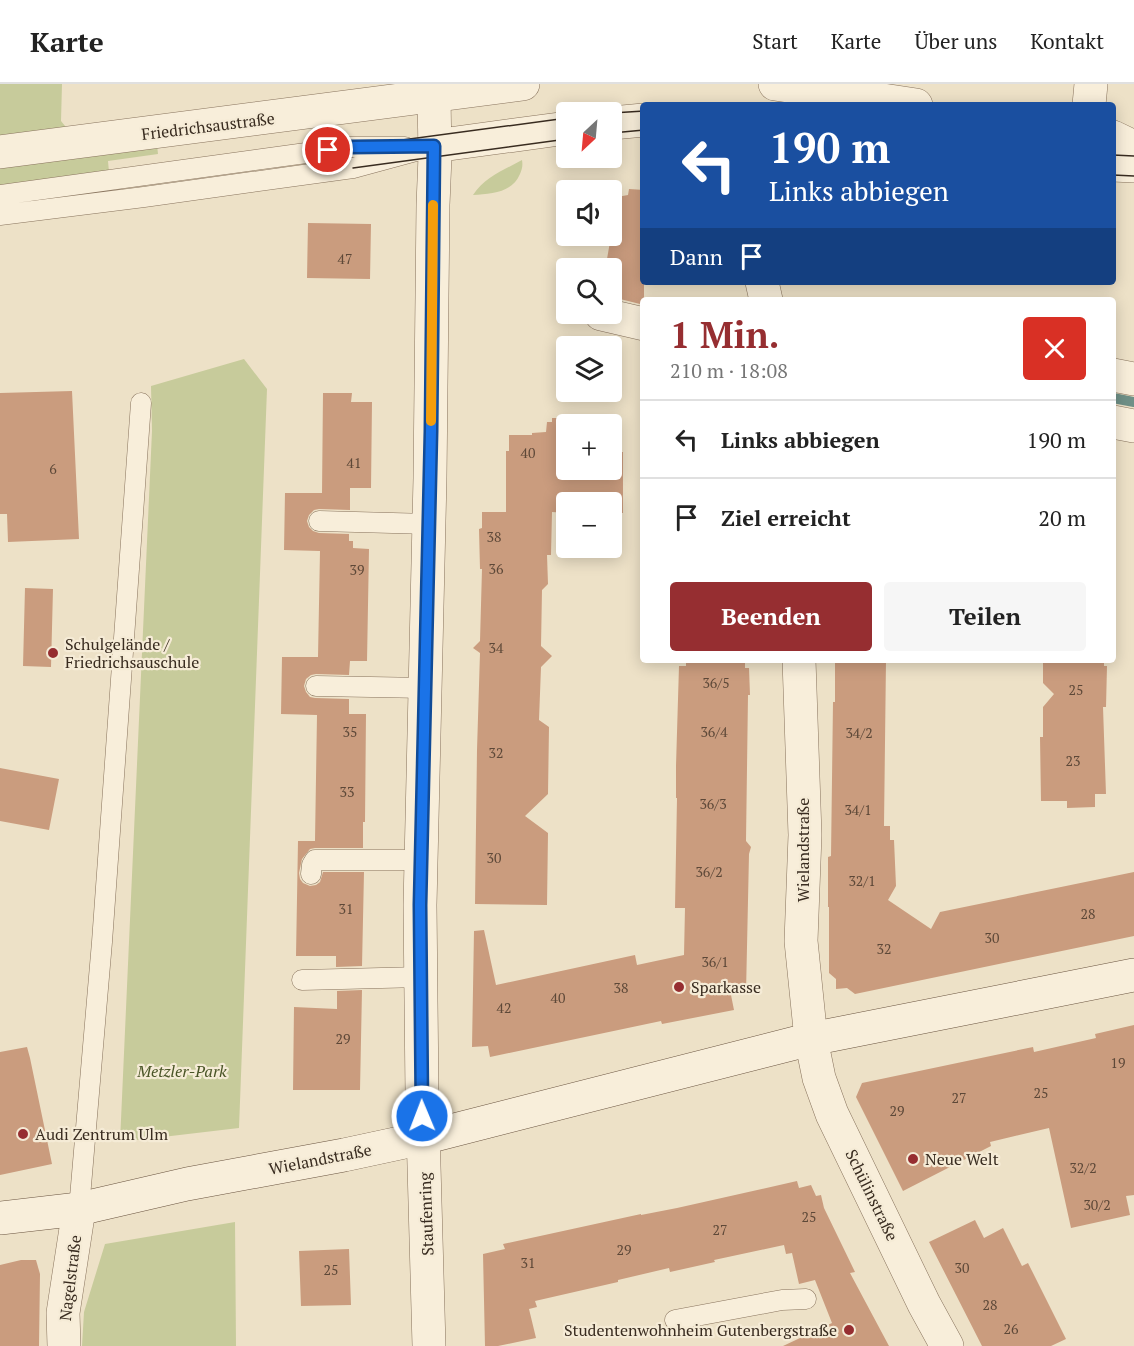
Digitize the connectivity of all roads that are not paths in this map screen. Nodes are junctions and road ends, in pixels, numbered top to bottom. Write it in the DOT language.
graph roads {
  1 [pos="523,84"];
  2 [pos="775,84"];
  3 [pos="1091,84"];
  4 [pos="429,90"];
  5 [pos="896,102"];
  6 [pos="1089,102"];
  7 [pos="640,120"];
  8 [pos="622,122"];
  9 [pos="556,129"];
  10 [pos="1116,138"];
  11 [pos="434,146"];
  12 [pos="1134,147"];
  13 [pos="0,153"];
  14 [pos="1116,165"];
  15 [pos="1134,166"];
  16 [pos="0,195"];
  17 [pos="0,215"];
  18 [pos="622,319"];
  19 [pos="640,323"];
  20 [pos="1116,376"];
  21 [pos="1134,379"];
  22 [pos="141,403"];
  23 [pos="1116,423"];
  24 [pos="1134,426"];
  25 [pos="320,521"];
  26 [pos="429,524"];
  27 [pos="799,663"];
  28 [pos="316,686"];
  29 [pos="426,688"];
  30 [pos="421,860"];
  31 [pos="311,874"];
  32 [pos="1134,975"];
  33 [pos="421,977"];
  34 [pos="302,980"];
  35 [pos="811,1039"];
  36 [pos="423,1138"];
  37 [pos="79,1209"];
  38 [pos="0,1218"];
  39 [pos="806,1299"];
  40 [pos="675,1320"];
  41 [pos="64,1346"];
  42 [pos="429,1346"];
  43 [pos="947,1346"];
  1 -- 4 [label="street, Friedrichsaustraße"];
  2 -- 5 [label="street"];
  3 -- 6 [label="street"];
  4 -- 11 [label="street, Staufenring"];
  4 -- 13 [label="street, Friedrichsaustraße"];
  7 -- 8 [label="street"];
  9 -- 11 [label="street"];
  10 -- 12 [label="street"];
  11 -- 16 [label="lane"];
  11 -- 17 [label="lane"];
  11 -- 26 [label="street, Staufenring"];
  14 -- 15 [label="street"];
  18 -- 19 [label="street"];
  20 -- 21 [label="street"];
  22 -- 37 [label="lane"];
  23 -- 24 [label="street"];
  25 -- 26 [label="lane"];
  26 -- 29 [label="street, Staufenring"];
  27 -- 35 [label="street, Wielandstraße"];
  28 -- 29 [label="lane"];
  29 -- 30 [label="street, Staufenring"];
  30 -- 31 [label="lane"];
  30 -- 33 [label="street, Staufenring"];
  32 -- 35 [label="street, Wielandstraße"];
  33 -- 34 [label="lane"];
  33 -- 36 [label="street, Staufenring"];
  35 -- 36 [label="street, Wielandstraße"];
  35 -- 43 [label="street, Schülinstraße"];
  36 -- 37 [label="street, Wielandstraße"];
  36 -- 42 [label="street, Staufenring"];
  37 -- 38 [label="street, Wielandstraße"];
  37 -- 41 [label="street, Nagelstraße"];
  39 -- 40 [label="lane"];
}
